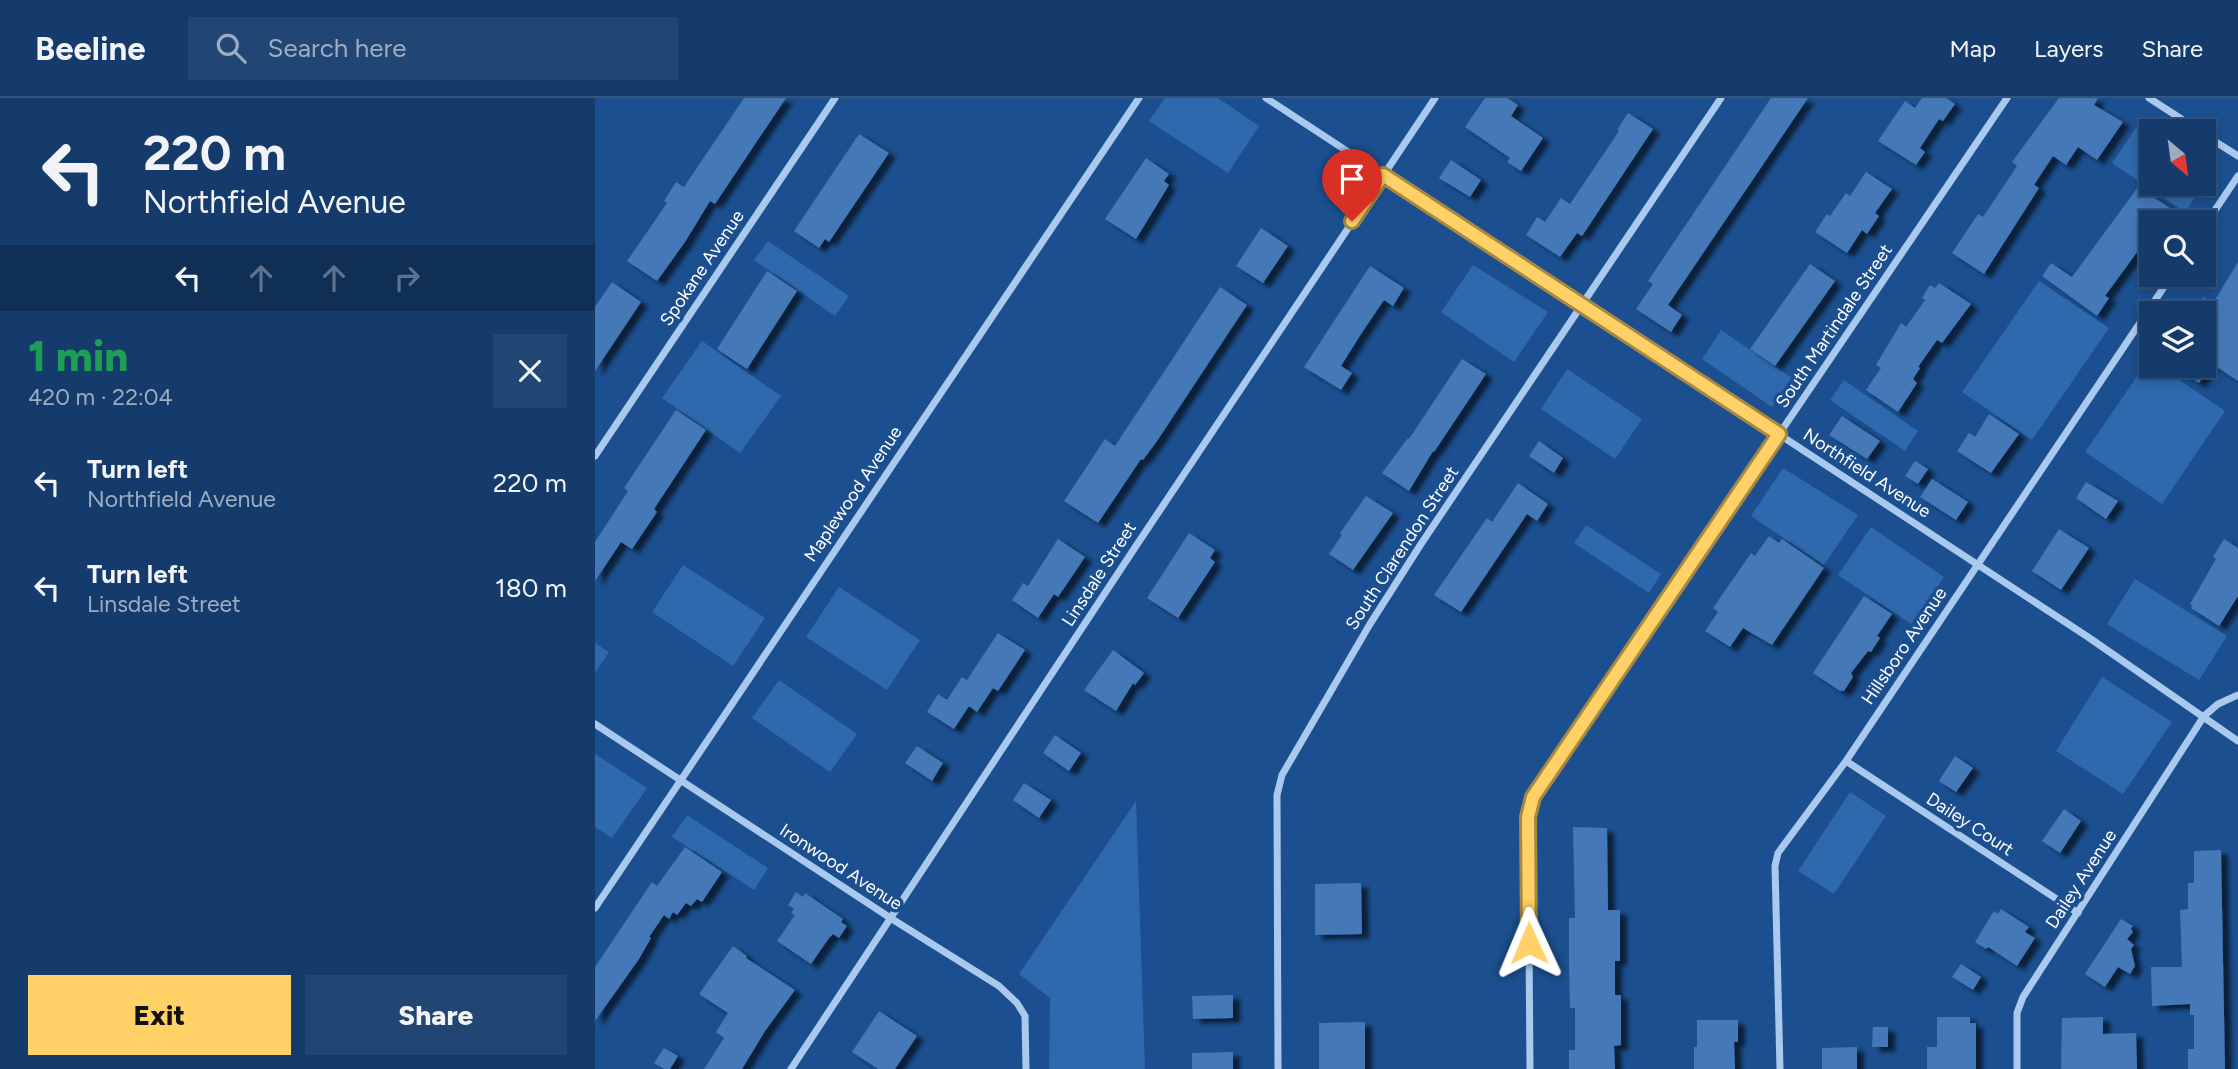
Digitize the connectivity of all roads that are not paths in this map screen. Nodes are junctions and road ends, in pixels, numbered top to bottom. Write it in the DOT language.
graph roads {
  1 [pos="835,98"];
  2 [pos="1139,98"];
  3 [pos="1266,98"];
  4 [pos="1435,98"];
  5 [pos="1721,98"];
  6 [pos="2007,98"];
  7 [pos="2149,98"];
  8 [pos="2181,119"];
  9 [pos="2216,142"];
  10 [pos="2238,156"];
  11 [pos="1383,175"];
  12 [pos="2238,176"];
  13 [pos="2215,210"];
  14 [pos="2164,287"];
  15 [pos="1581,305"];
  16 [pos="1779,434"];
  17 [pos="595,456"];
  18 [pos="1977,564"];
  19 [pos="2238,695"];
  20 [pos="2204,716"];
  21 [pos="595,724"];
  22 [pos="2238,741"];
  23 [pos="1846,761"];
  24 [pos="680,780"];
  25 [pos="595,908"];
  26 [pos="2078,913"];
  27 [pos="892,919"];
  28 [pos="1026,1066"];
  29 [pos="791,1069"];
  30 [pos="1278,1069"];
  31 [pos="1530,1069"];
  32 [pos="1780,1069"];
  33 [pos="2017,1069"];
  1 -- 17 [label="street, Spokane Avenue"];
  2 -- 24 [label="street, Maplewood Avenue"];
  3 -- 11 [label="street, Northfield Avenue"];
  4 -- 11 [label="street, Linsdale Street"];
  5 -- 15 [label="street, South Clarendon Street"];
  6 -- 16 [label="street, South Martindale Street"];
  7 -- 8 [label="street"];
  9 -- 10 [label="street"];
  11 -- 15 [label="street, Northfield Avenue"];
  11 -- 27 [label="street, Linsdale Street"];
  12 -- 13 [label="street"];
  14 -- 18 [label="street, Hillsboro Avenue"];
  15 -- 16 [label="street, Northfield Avenue"];
  15 -- 30 [label="street, South Clarendon Street"];
  16 -- 18 [label="street, Northfield Avenue"];
  16 -- 31 [label="street, South Martindale Street"];
  18 -- 20 [label="street, Northfield Avenue"];
  18 -- 23 [label="street, Hillsboro Avenue"];
  19 -- 20 [label="street"];
  20 -- 22 [label="street, Northfield Avenue"];
  20 -- 26 [label="street, Dailey Avenue"];
  21 -- 24 [label="street, Ironwood Avenue"];
  23 -- 26 [label="street, Dailey Court"];
  23 -- 32 [label="street, Hillsboro Avenue"];
  24 -- 25 [label="street, Maplewood Avenue"];
  24 -- 27 [label="street, Ironwood Avenue"];
  26 -- 33 [label="street, Dailey Avenue"];
  27 -- 28 [label="street, Ironwood Avenue"];
  27 -- 29 [label="street, Linsdale Street"];
}
